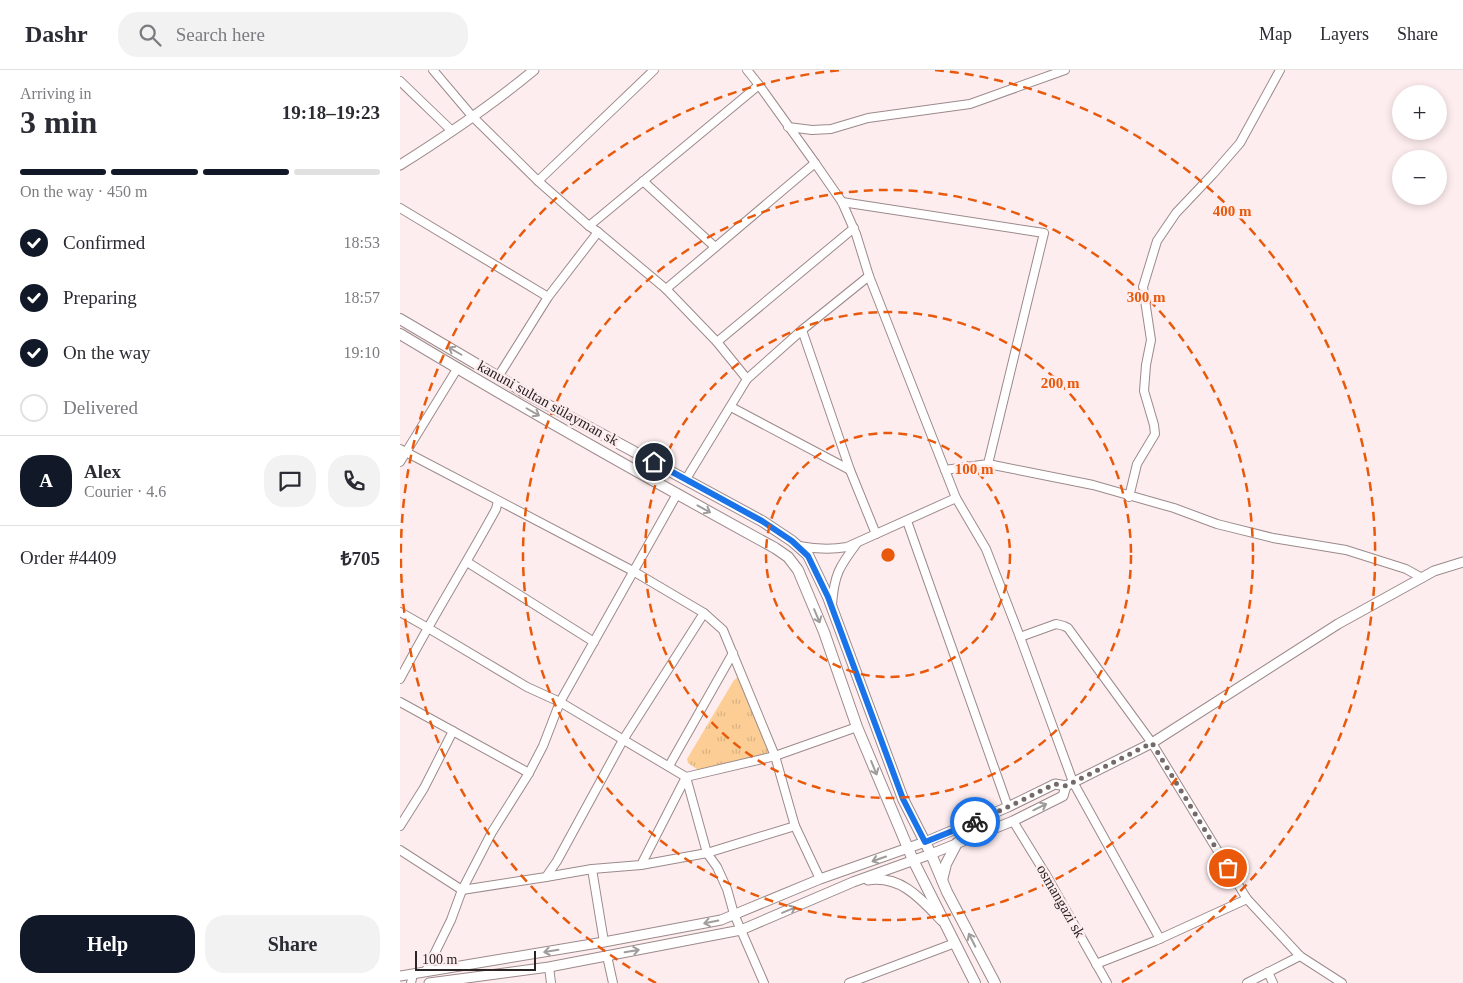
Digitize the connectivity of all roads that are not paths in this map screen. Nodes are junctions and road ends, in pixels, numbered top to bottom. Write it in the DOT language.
graph roads {
  1 [pos="534,70"];
  2 [pos="654,70"];
  3 [pos="747,70"];
  4 [pos="1065,70"];
  5 [pos="1280,70"];
  6 [pos="435,71"];
  7 [pos="400,81"];
  8 [pos="759,85"];
  9 [pos="472,116"];
  10 [pos="788,126"];
  11 [pos="452,131"];
  12 [pos="815,162"];
  13 [pos="400,165"];
  14 [pos="538,181"];
  15 [pos="644,181"];
  16 [pos="842,202"];
  17 [pos="400,208"];
  18 [pos="589,226"];
  19 [pos="854,228"];
  20 [pos="598,232"];
  21 [pos="715,247"];
  22 [pos="869,276"];
  23 [pos="666,289"];
  24 [pos="548,297"];
  25 [pos="400,319"];
  26 [pos="802,330"];
  27 [pos="400,334"];
  28 [pos="717,342"];
  29 [pos="457,369"];
  30 [pos="498,377"];
  31 [pos="747,379"];
  32 [pos="731,406"];
  33 [pos="403,450"];
  34 [pos="400,462"];
  35 [pos="988,464"];
  36 [pos="850,470"];
  37 [pos="945,470"];
  38 [pos="686,479"];
  39 [pos="677,494"];
  40 [pos="1130,496"];
  41 [pos="956,498"];
  42 [pos="498,501"];
  43 [pos="908,521"];
  44 [pos="876,534"];
  45 [pos="858,542"];
  46 [pos="799,546"];
  47 [pos="467,562"];
  48 [pos="1463,562"];
  49 [pos="633,572"];
  50 [pos="1422,578"];
  51 [pos="832,608"];
  52 [pos="400,612"];
  53 [pos="704,613"];
  54 [pos="428,628"];
  55 [pos="1020,637"];
  56 [pos="594,642"];
  57 [pos="733,653"];
  58 [pos="400,679"];
  59 [pos="400,702"];
  60 [pos="560,702"];
  61 [pos="857,727"];
  62 [pos="453,731"];
  63 [pos="623,740"];
  64 [pos="1152,743"];
  65 [pos="775,756"];
  66 [pos="668,766"];
  67 [pos="529,773"];
  68 [pos="686,777"];
  69 [pos="1070,784"];
  70 [pos="1008,807"];
  71 [pos="1013,821"];
  72 [pos="400,826"];
  73 [pos="795,826"];
  74 [pos="925,842"];
  75 [pos="958,843"];
  76 [pos="908,848"];
  77 [pos="400,850"];
  78 [pos="707,853"];
  79 [pos="931,854"];
  80 [pos="912,860"];
  81 [pos="641,865"];
  82 [pos="592,869"];
  83 [pos="546,877"];
  84 [pos="820,879"];
  85 [pos="942,880"];
  86 [pos="853,882"];
  87 [pos="462,890"];
  88 [pos="1247,900"];
  89 [pos="734,914"];
  90 [pos="946,924"];
  91 [pos="741,930"];
  92 [pos="1160,939"];
  93 [pos="604,942"];
  94 [pos="955,943"];
  95 [pos="607,956"];
  96 [pos="1300,956"];
  97 [pos="1096,964"];
  98 [pos="550,967"];
  99 [pos="426,971"];
  100 [pos="1268,972"];
  101 [pos="400,976"];
  102 [pos="412,978"];
  103 [pos="429,983"];
  104 [pos="551,983"];
  105 [pos="613,983"];
  106 [pos="764,983"];
  107 [pos="849,983"];
  108 [pos="975,983"];
  109 [pos="995,983"];
  110 [pos="1107,983"];
  111 [pos="1247,983"];
  112 [pos="1273,983"];
  113 [pos="1342,983"];
  1 -- 9 [label="street"];
  2 -- 14 [label="street"];
  3 -- 8 [label="street"];
  4 -- 10 [label="street"];
  5 -- 40 [label="street"];
  6 -- 9 [label="street"];
  7 -- 11 [label="street"];
  8 -- 10 [label="street"];
  8 -- 15 [label="street"];
  9 -- 11 [label="street"];
  9 -- 14 [label="street"];
  10 -- 12 [label="street"];
  11 -- 13 [label="street"];
  12 -- 16 [label="street"];
  12 -- 21 [label="street"];
  14 -- 18 [label="street"];
  15 -- 18 [label="street"];
  15 -- 21 [label="street"];
  16 -- 19 [label="street"];
  16 -- 35 [label="street"];
  17 -- 24 [label="street"];
  18 -- 20 [label="street"];
  19 -- 22 [label="street"];
  19 -- 28 [label="street"];
  20 -- 23 [label="street"];
  20 -- 24 [label="street"];
  21 -- 23 [label="street"];
  22 -- 26 [label="street"];
  22 -- 37 [label="street"];
  23 -- 28 [label="street"];
  24 -- 30 [label="street"];
  30 -- 25 [label="main road, kanuni sultan sülayman sk, one-way"];
  26 -- 31 [label="street"];
  26 -- 36 [label="street"];
  27 -- 29 [label="main road"];
  28 -- 31 [label="street"];
  29 -- 33 [label="street"];
  29 -- 39 [label="main road, one-way"];
  30 -- 38 [label="main road, kanuni sultan sülayman sk"];
  31 -- 32 [label="street"];
  32 -- 36 [label="street"];
  32 -- 38 [label="street"];
  33 -- 34 [label="street"];
  33 -- 42 [label="street"];
  35 -- 37 [label="street"];
  35 -- 40 [label="street"];
  36 -- 44 [label="street"];
  37 -- 41 [label="street"];
  38 -- 46 [label="main road, kanuni sultan sülayman sk"];
  39 -- 49 [label="street"];
  39 -- 61 [label="main road, one-way"];
  40 -- 50 [label="street"];
  41 -- 43 [label="street"];
  41 -- 55 [label="street"];
  42 -- 47 [label="street"];
  42 -- 49 [label="street"];
  43 -- 44 [label="street"];
  43 -- 70 [label="street"];
  44 -- 45 [label="street"];
  45 -- 46 [label="street"];
  45 -- 51 [label="street"];
  46 -- 51 [label="main road, kanuni sultan sülayman sk"];
  47 -- 54 [label="street"];
  47 -- 56 [label="street"];
  48 -- 50 [label="street"];
  49 -- 53 [label="street"];
  49 -- 56 [label="street"];
  50 -- 64 [label="street"];
  51 -- 74 [label="main road, kanuni sultan sülayman sk"];
  52 -- 54 [label="street"];
  53 -- 57 [label="street"];
  53 -- 63 [label="street"];
  54 -- 58 [label="street"];
  54 -- 60 [label="street"];
  55 -- 64 [label="street"];
  55 -- 69 [label="street"];
  56 -- 60 [label="street"];
  57 -- 65 [label="street"];
  57 -- 66 [label="street"];
  59 -- 62 [label="street"];
  60 -- 63 [label="street"];
  60 -- 67 [label="street"];
  61 -- 65 [label="street"];
  61 -- 76 [label="main road, one-way"];
  62 -- 67 [label="street"];
  62 -- 72 [label="street"];
  63 -- 66 [label="street"];
  63 -- 83 [label="street"];
  64 -- 69 [label="street"];
  64 -- 88 [label="street"];
  65 -- 68 [label="street"];
  65 -- 73 [label="street"];
  66 -- 68 [label="street"];
  67 -- 87 [label="street"];
  68 -- 78 [label="street"];
  68 -- 81 [label="street"];
  69 -- 70 [label="street"];
  71 -- 69 [label="street, one-way"];
  69 -- 92 [label="street"];
  70 -- 74 [label="street"];
  71 -- 75 [label="street"];
  71 -- 97 [label="street, osmangazi sk"];
  73 -- 78 [label="street"];
  73 -- 84 [label="street"];
  74 -- 76 [label="street"];
  74 -- 79 [label="main road, kanuni sultan sülayman sk"];
  75 -- 79 [label="street"];
  75 -- 85 [label="main road"];
  76 -- 80 [label="main road"];
  76 -- 84 [label="street, one-way"];
  77 -- 87 [label="street"];
  78 -- 81 [label="street"];
  78 -- 89 [label="street"];
  79 -- 80 [label="street"];
  79 -- 85 [label="main road, kanuni sultan sülayman sk"];
  80 -- 86 [label="street"];
  80 -- 90 [label="main road"];
  81 -- 82 [label="street"];
  82 -- 83 [label="street"];
  82 -- 93 [label="street"];
  83 -- 87 [label="street"];
  84 -- 89 [label="street"];
  109 -- 85 [label="main road, kanuni sultan sülayman sk, one-way"];
  86 -- 90 [label="street"];
  91 -- 86 [label="street, one-way"];
  87 -- 99 [label="street"];
  88 -- 92 [label="street"];
  88 -- 96 [label="street"];
  89 -- 91 [label="street"];
  89 -- 93 [label="street, one-way"];
  90 -- 94 [label="main road"];
  95 -- 91 [label="street, one-way"];
  91 -- 106 [label="street"];
  92 -- 97 [label="street"];
  93 -- 99 [label="street, one-way"];
  94 -- 107 [label="street"];
  94 -- 108 [label="main road"];
  95 -- 98 [label="street"];
  95 -- 105 [label="street"];
  96 -- 100 [label="street"];
  96 -- 113 [label="street"];
  97 -- 110 [label="street, osmangazi sk"];
  98 -- 103 [label="street"];
  98 -- 104 [label="street"];
  99 -- 102 [label="street"];
  100 -- 111 [label="street"];
  100 -- 112 [label="street"];
  101 -- 102 [label="street"];
}
